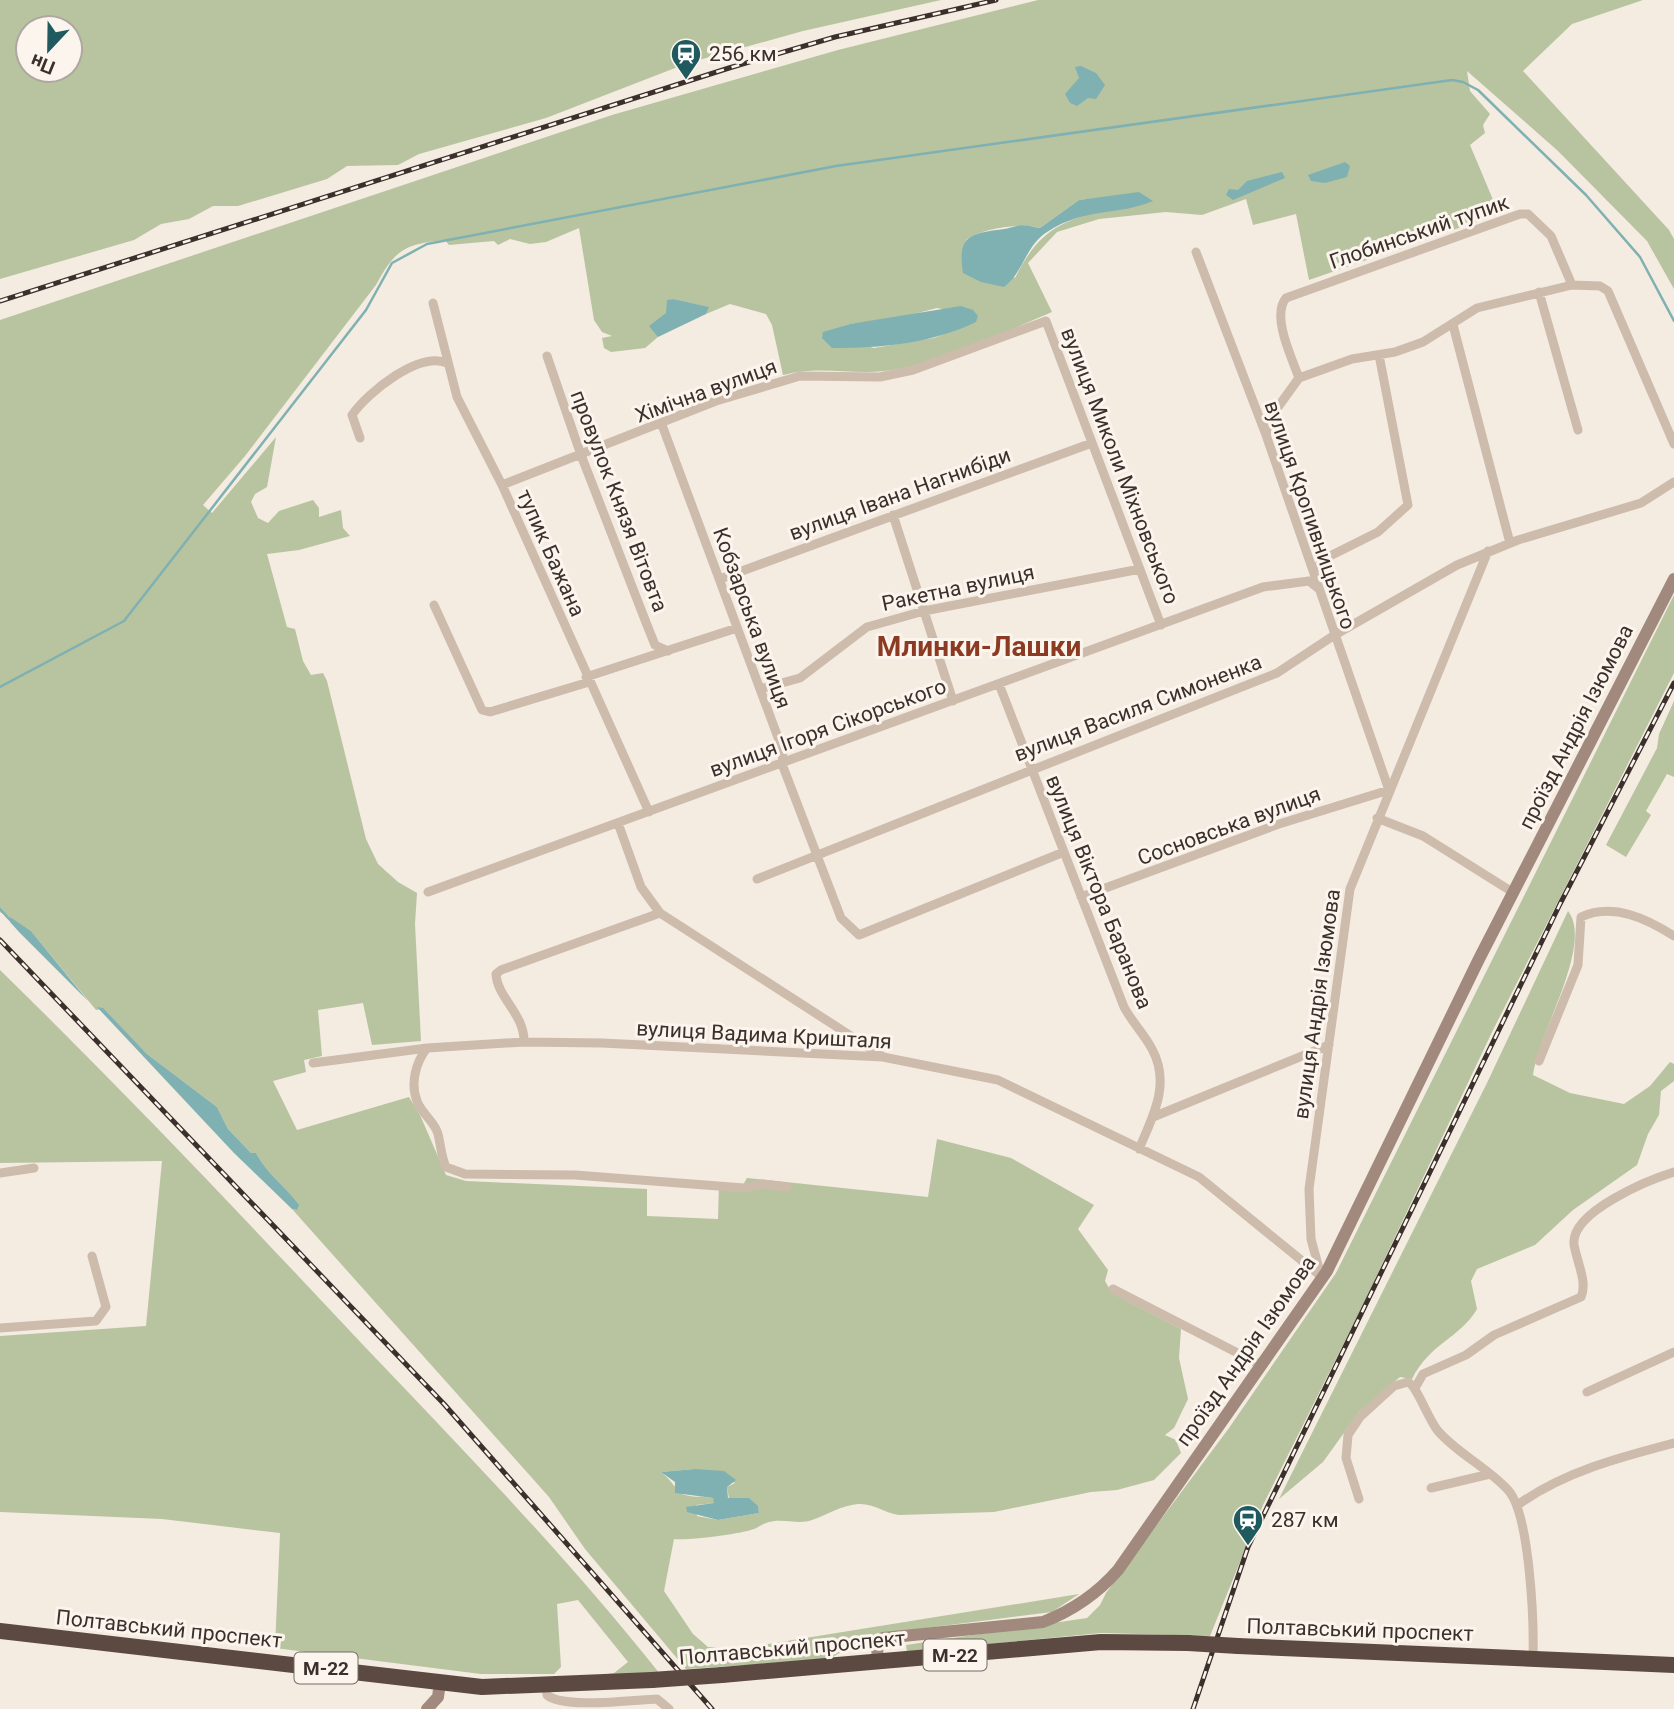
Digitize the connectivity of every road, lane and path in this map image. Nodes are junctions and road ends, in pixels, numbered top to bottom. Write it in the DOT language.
graph roads {
  1 [pos="1196,252"];
  2 [pos="1572,285"];
  3 [pos="1539,292"];
  4 [pos="433,303"];
  5 [pos="1046,321"];
  6 [pos="1453,325"];
  7 [pos="1379,355"];
  8 [pos="547,356"];
  9 [pos="447,363"];
  10 [pos="1298,378"];
  11 [pos="662,425"];
  12 [pos="1578,430"];
  13 [pos="1266,435"];
  14 [pos="360,438"];
  15 [pos="1092,443"];
  16 [pos="1674,444"];
  17 [pos="581,455"];
  18 [pos="1674,482"];
  19 [pos="502,485"];
  20 [pos="893,515"];
  21 [pos="1510,542"];
  22 [pos="1488,551"];
  23 [pos="1140,569"];
  24 [pos="1313,572"];
  25 [pos="720,579"];
  26 [pos="1674,579"];
  27 [pos="1319,589"];
  28 [pos="434,605"];
  29 [pos="924,611"];
  30 [pos="1161,625"];
  31 [pos="737,628"];
  32 [pos="1333,636"];
  33 [pos="667,651"];
  34 [pos="588,679"];
  35 [pos="999,684"];
  36 [pos="760,689"];
  37 [pos="953,701"];
  38 [pos="782,764"];
  39 [pos="1032,768"];
  40 [pos="1389,790"];
  41 [pos="649,812"];
  42 [pos="1377,818"];
  43 [pos="618,823"];
  44 [pos="1064,852"];
  45 [pos="818,855"];
  46 [pos="757,879"];
  47 [pos="428,892"];
  48 [pos="1514,893"];
  49 [pos="1081,897"];
  50 [pos="660,913"];
  51 [pos="1674,936"];
  52 [pos="524,1042"];
  53 [pos="1329,1045"];
  54 [pos="427,1048"];
  55 [pos="883,1057"];
  56 [pos="1539,1061"];
  57 [pos="313,1063"];
  58 [pos="1153,1117"];
  59 [pos="1139,1149"];
  60 [pos="34,1168"];
  61 [pos="1674,1172"];
  62 [pos="0,1173"];
  63 [pos="787,1186"];
  64 [pos="92,1256"];
  65 [pos="1322,1277"];
  66 [pos="1112,1289"];
  67 [pos="0,1328"];
  68 [pos="1674,1352"];
  69 [pos="1261,1365"];
  70 [pos="1415,1388"];
  71 [pos="1587,1392"];
  72 [pos="1674,1443"];
  73 [pos="1490,1474"];
  74 [pos="1431,1488"];
  75 [pos="1359,1499"];
  76 [pos="1519,1504"];
  77 [pos="0,1631"];
  78 [pos="1533,1658"];
  79 [pos="878,1663"];
  80 [pos="1674,1665"];
  81 [pos="440,1682"];
  82 [pos="546,1686"];
  83 [pos="427,1709"];
  84 [pos="669,1709"];
  1 -- 13 [label="street, вулиця Кропивницького"];
  2 -- 3 [label="street"];
  2 -- 10 [label="street, Глобинський тупик"];
  2 -- 16 [label="street"];
  3 -- 6 [label="street"];
  3 -- 12 [label="street"];
  4 -- 9 [label="street, тупик Бажана"];
  5 -- 11 [label="street, Хімічна вулиця"];
  5 -- 15 [label="street, вулиця Миколи Міхновського"];
  6 -- 7 [label="street"];
  6 -- 21 [label="street"];
  7 -- 10 [label="street"];
  7 -- 24 [label="street"];
  8 -- 17 [label="street, провулок Князя Вітовта"];
  9 -- 14 [label="street"];
  9 -- 19 [label="street, тупик Бажана"];
  10 -- 13 [label="street"];
  11 -- 17 [label="street, Хімічна вулиця"];
  11 -- 25 [label="street, Кобзарська вулиця"];
  13 -- 24 [label="street, вулиця Кропивницького"];
  15 -- 20 [label="street, вулиця Івана Нагнибіди"];
  15 -- 23 [label="street, вулиця Миколи Міхновського"];
  17 -- 19 [label="street, Хімічна вулиця"];
  17 -- 33 [label="street, провулок Князя Вітовта"];
  18 -- 21 [label="street, вулиця Василя Симоненка"];
  19 -- 34 [label="street, тупик Бажана"];
  20 -- 25 [label="street, вулиця Івана Нагнибіди"];
  20 -- 29 [label="street"];
  21 -- 22 [label="street, вулиця Василя Симоненка"];
  22 -- 32 [label="street, вулиця Василя Симоненка"];
  22 -- 40 [label="street, вулиця Андрія Ізюмова"];
  23 -- 29 [label="street, Ракетна вулиця"];
  23 -- 30 [label="street, вулиця Миколи Міхновського"];
  24 -- 27 [label="street, вулиця Кропивницького"];
  25 -- 31 [label="street, Кобзарська вулиця"];
  26 -- 48 [label="street, проїзд Андрія Ізюмова"];
  27 -- 30 [label="street, вулиця Ігоря Сікорського"];
  27 -- 32 [label="street, вулиця Кропивницького"];
  28 -- 34 [label="street"];
  29 -- 36 [label="street, Ракетна вулиця"];
  29 -- 37 [label="street"];
  30 -- 35 [label="street, вулиця Ігоря Сікорського"];
  31 -- 33 [label="street"];
  31 -- 36 [label="street, Кобзарська вулиця"];
  32 -- 39 [label="street, вулиця Василя Симоненка"];
  32 -- 40 [label="street, вулиця Кропивницького"];
  33 -- 34 [label="street"];
  34 -- 41 [label="street, тупик Бажана"];
  35 -- 37 [label="street, вулиця Ігоря Сікорського"];
  35 -- 39 [label="street, вулиця Віктора Баранова"];
  36 -- 38 [label="street, Кобзарська вулиця"];
  37 -- 38 [label="street, вулиця Ігоря Сікорського"];
  38 -- 41 [label="street, вулиця Ігоря Сікорського"];
  38 -- 45 [label="street, Кобзарська вулиця"];
  39 -- 44 [label="street, вулиця Віктора Баранова"];
  39 -- 45 [label="street, вулиця Василя Симоненка"];
  40 -- 42 [label="street, вулиця Андрія Ізюмова"];
  40 -- 49 [label="street, Сосновська вулиця"];
  41 -- 43 [label="street, вулиця Ігоря Сікорського"];
  42 -- 48 [label="street"];
  42 -- 53 [label="street, вулиця Андрія Ізюмова"];
  43 -- 47 [label="street, вулиця Ігоря Сікорського"];
  43 -- 50 [label="street"];
  44 -- 45 [label="street, Кобзарська вулиця"];
  44 -- 49 [label="street, вулиця Віктора Баранова"];
  45 -- 46 [label="street, вулиця Василя Симоненка"];
  48 -- 65 [label="street, проїзд Андрія Ізюмова"];
  49 -- 58 [label="street, вулиця Віктора Баранова"];
  50 -- 52 [label="street"];
  50 -- 55 [label="street"];
  51 -- 56 [label="street"];
  52 -- 54 [label="street, вулиця Вадима Кришталя"];
  52 -- 55 [label="street, вулиця Вадима Кришталя"];
  53 -- 58 [label="street"];
  53 -- 65 [label="street, вулиця Андрія Ізюмова"];
  54 -- 57 [label="street, вулиця Вадима Кришталя"];
  54 -- 63 [label="street"];
  55 -- 59 [label="street, вулиця Вадима Кришталя"];
  58 -- 59 [label="street, вулиця Віктора Баранова"];
  59 -- 65 [label="street, вулиця Вадима Кришталя"];
  60 -- 62 [label="street"];
  61 -- 70 [label="street"];
  64 -- 67 [label="street"];
  65 -- 69 [label="street, проїзд Андрія Ізюмова"];
  66 -- 69 [label="street"];
  68 -- 71 [label="street"];
  69 -- 79 [label="street, проїзд Андрія Ізюмова"];
  70 -- 73 [label="street"];
  70 -- 75 [label="street"];
  72 -- 76 [label="street"];
  73 -- 74 [label="street"];
  73 -- 76 [label="street"];
  76 -- 78 [label="street"];
  77 -- 81 [label="highway, Полтавський проспект / М-22"];
  78 -- 79 [label="highway, Полтавський проспект / М-22, bridge"];
  78 -- 80 [label="highway, Полтавський проспект / М-22"];
  79 -- 82 [label="highway, Полтавський проспект / М-22, bridge"];
  81 -- 82 [label="highway, Полтавський проспект / М-22"];
  81 -- 83 [label="street"];
  82 -- 84 [label="street"];
}
